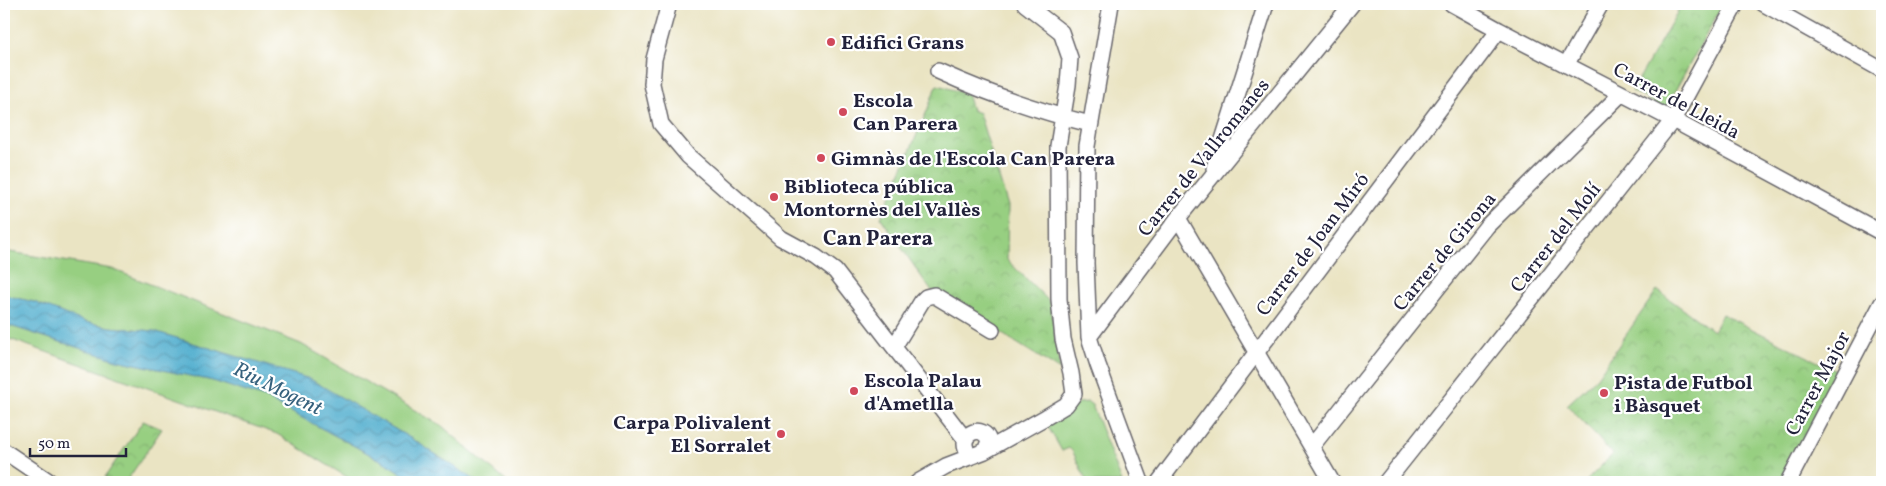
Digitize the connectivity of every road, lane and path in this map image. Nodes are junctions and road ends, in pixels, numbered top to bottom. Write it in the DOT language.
graph roads {
  1 [pos="669,4"];
  2 [pos="1025,4"];
  3 [pos="1111,4"];
  4 [pos="1266,4"];
  5 [pos="1352,4"];
  6 [pos="1452,4"];
  7 [pos="1600,4"];
  8 [pos="1736,4"];
  9 [pos="1764,4"];
  10 [pos="1499,30"];
  11 [pos="1566,65"];
  12 [pos="1882,70"];
  13 [pos="938,71"];
  14 [pos="1621,94"];
  15 [pos="1062,117"];
  16 [pos="1673,120"];
  17 [pos="1090,124"];
  18 [pos="1212,177"];
  19 [pos="1178,218"];
  20 [pos="1882,233"];
  21 [pos="1882,303"];
  22 [pos="992,330"];
  23 [pos="1089,337"];
  24 [pos="894,347"];
  25 [pos="1255,352"];
  26 [pos="1312,446"];
  27 [pos="972,448"];
  28 [pos="4,451"];
  29 [pos="50,482"];
  30 [pos="918,482"];
  31 [pos="1141,482"];
  32 [pos="1159,482"];
  33 [pos="1332,482"];
  34 [pos="1386,482"];
  35 [pos="1788,482"];
  1 -- 24 [label="street"];
  2 -- 15 [label="street"];
  3 -- 17 [label="street"];
  4 -- 18 [label="street"];
  5 -- 18 [label="street, Carrer de Vallromanes"];
  6 -- 10 [label="street, Carrer de Lleida"];
  7 -- 11 [label="street"];
  8 -- 16 [label="street, Carrer del Molí"];
  9 -- 12 [label="street"];
  10 -- 11 [label="street, Carrer de Lleida"];
  10 -- 25 [label="street, Carrer de Joan Miró"];
  11 -- 14 [label="street, Carrer de Lleida"];
  13 -- 15 [label="street"];
  14 -- 16 [label="street, Carrer de Lleida"];
  14 -- 26 [label="street, Carrer de Girona"];
  15 -- 17 [label="street"];
  15 -- 27 [label="street"];
  16 -- 20 [label="street, Carrer de Lleida"];
  16 -- 34 [label="street, Carrer del Molí"];
  17 -- 23 [label="street"];
  18 -- 19 [label="street, Carrer de Vallromanes"];
  19 -- 23 [label="street, Carrer de Vallromanes"];
  19 -- 25 [label="street"];
  21 -- 35 [label="street, Carrer Major"];
  22 -- 24 [label="street"];
  23 -- 31 [label="street"];
  24 -- 27 [label="street"];
  25 -- 26 [label="street"];
  25 -- 32 [label="street, Carrer de Joan Miró"];
  26 -- 33 [label="street"];
  27 -- 30 [label="street"];
  28 -- 29 [label="street"];
}
